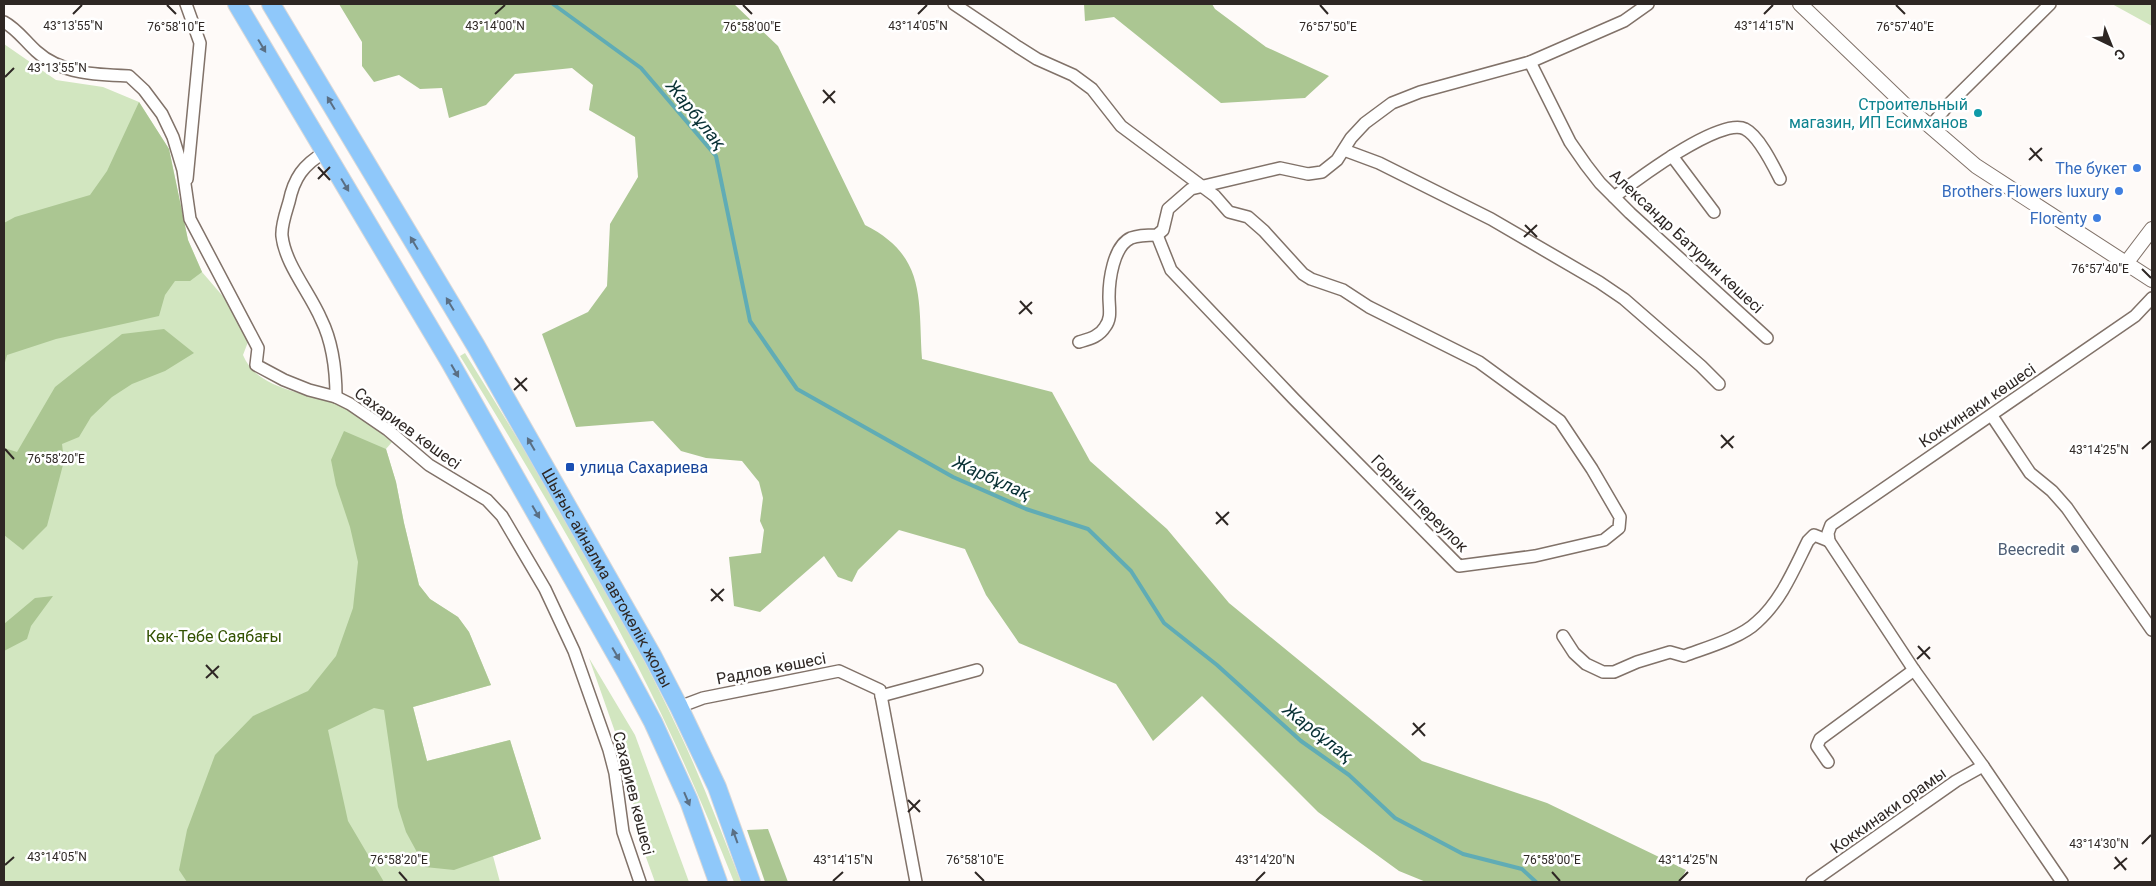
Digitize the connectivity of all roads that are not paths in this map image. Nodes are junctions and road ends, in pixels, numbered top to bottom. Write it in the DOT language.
graph roads {
  1 [pos="186,4"];
  2 [pos="237,4"];
  3 [pos="271,4"];
  4 [pos="954,4"];
  5 [pos="1648,4"];
  6 [pos="1800,4"];
  7 [pos="2050,4"];
  8 [pos="4,22"];
  9 [pos="1530,62"];
  10 [pos="1930,128"];
  11 [pos="1344,150"];
  12 [pos="325,152"];
  13 [pos="1672,156"];
  14 [pos="1780,179"];
  15 [pos="1201,185"];
  16 [pos="186,187"];
  17 [pos="1614,197"];
  18 [pos="1714,212"];
  19 [pos="2152,228"];
  20 [pos="1157,235"];
  21 [pos="2127,262"];
  22 [pos="2152,280"];
  23 [pos="2152,298"];
  24 [pos="1767,338"];
  25 [pos="1079,342"];
  26 [pos="1720,384"];
  27 [pos="336,397"];
  28 [pos="1992,416"];
  29 [pos="1830,541"];
  30 [pos="2152,630"];
  31 [pos="1563,636"];
  32 [pos="978,670"];
  33 [pos="1914,670"];
  34 [pos="881,696"];
  35 [pos="680,707"];
  36 [pos="1828,762"];
  37 [pos="1983,766"];
  38 [pos="640,882"];
  39 [pos="718,882"];
  40 [pos="751,882"];
  41 [pos="916,882"];
  42 [pos="1812,882"];
  43 [pos="2060,882"];
  1 -- 16 [label="street"];
  2 -- 12 [label="main road, one-way"];
  35 -- 3 [label="main road, Шығыс айналма автокөлік жолы, one-way"];
  4 -- 15 [label="street"];
  5 -- 9 [label="street"];
  6 -- 10 [label="street"];
  7 -- 10 [label="street"];
  8 -- 16 [label="street, Сахариев көшесі"];
  9 -- 11 [label="street"];
  9 -- 17 [label="street, Александр Батурин көшесі"];
  10 -- 21 [label="street"];
  11 -- 15 [label="street"];
  11 -- 26 [label="street"];
  12 -- 27 [label="street"];
  12 -- 39 [label="main road, one-way"];
  13 -- 14 [label="street"];
  13 -- 17 [label="street"];
  13 -- 18 [label="street"];
  15 -- 20 [label="street"];
  15 -- 20 [label="street, Горный переулок"];
  16 -- 27 [label="street, Сахариев көшесі"];
  17 -- 24 [label="street, Александр Батурин көшесі"];
  19 -- 21 [label="street"];
  20 -- 25 [label="street"];
  21 -- 22 [label="street"];
  23 -- 28 [label="street, Коккинаки көшесі"];
  27 -- 38 [label="street, Сахариев көшесі"];
  28 -- 29 [label="street, Коккинаки көшесі"];
  28 -- 30 [label="street"];
  29 -- 31 [label="street"];
  29 -- 33 [label="street"];
  32 -- 34 [label="street"];
  33 -- 36 [label="street"];
  33 -- 37 [label="street"];
  34 -- 35 [label="street, Радлов көшесі"];
  34 -- 41 [label="street"];
  40 -- 35 [label="main road, Шығыс айналма автокөлік жолы, one-way"];
  37 -- 42 [label="street, Коккинаки орамы"];
  37 -- 43 [label="street"];
}
